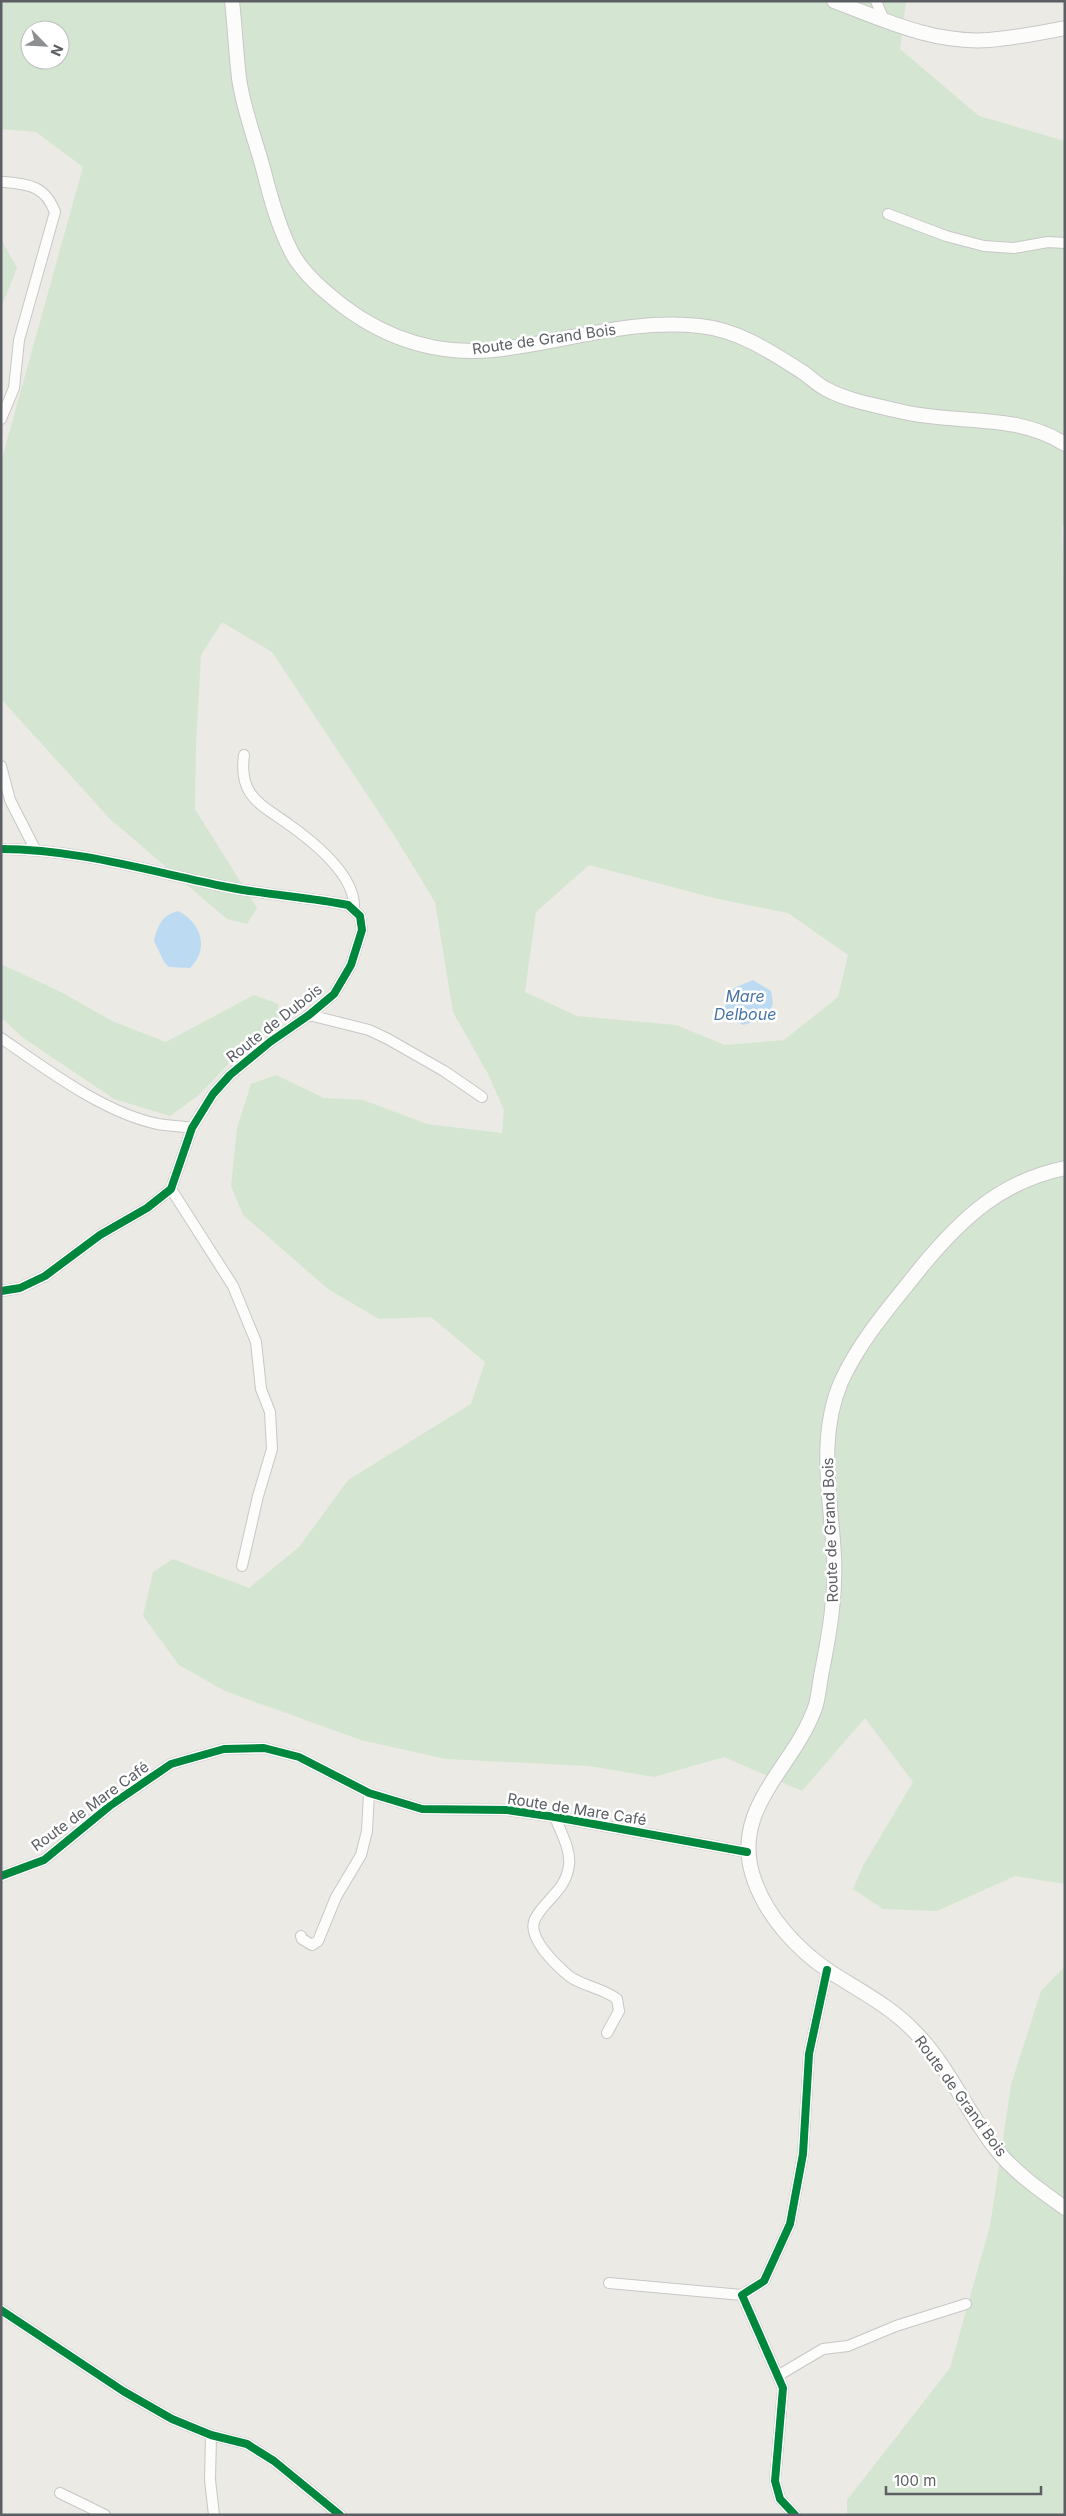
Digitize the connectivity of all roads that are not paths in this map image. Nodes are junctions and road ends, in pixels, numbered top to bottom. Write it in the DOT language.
graph roads {
  1 [pos="232,1"];
  2 [pos="834,1"];
  3 [pos="876,1"];
  4 [pos="884,20"];
  5 [pos="1065,28"];
  6 [pos="4,182"];
  7 [pos="888,214"];
  8 [pos="1065,243"];
  9 [pos="1,419"];
  10 [pos="1065,444"];
  11 [pos="244,756"];
  12 [pos="1,766"];
  13 [pos="1,849"];
  14 [pos="35,849"];
  15 [pos="354,909"];
  16 [pos="309,1015"];
  17 [pos="1,1038"];
  18 [pos="482,1097"];
  19 [pos="192,1128"];
  20 [pos="1065,1168"];
  21 [pos="171,1189"];
  22 [pos="1,1291"];
  23 [pos="242,1566"];
  24 [pos="369,1793"];
  25 [pos="556,1817"];
  26 [pos="747,1852"];
  27 [pos="1,1876"];
  28 [pos="301,1936"];
  29 [pos="827,1970"];
  30 [pos="607,2033"];
  31 [pos="1065,2208"];
  32 [pos="609,2283"];
  33 [pos="742,2294"];
  34 [pos="966,2304"];
  35 [pos="1,2310"];
  36 [pos="779,2375"];
  37 [pos="211,2435"];
  38 [pos="60,2493"];
  39 [pos="105,2515"];
  40 [pos="214,2515"];
  41 [pos="340,2515"];
  42 [pos="795,2515"];
  1 -- 10 [label="main road, Route de Grand Bois"];
  2 -- 4 [label="main road"];
  3 -- 4 [label="street"];
  4 -- 5 [label="main road"];
  6 -- 9 [label="street"];
  7 -- 8 [label="street"];
  11 -- 15 [label="street, Route de Dubois"];
  12 -- 14 [label="street"];
  13 -- 14 [label="street"];
  14 -- 15 [label="street"];
  15 -- 16 [label="street, Route de Dubois"];
  16 -- 18 [label="street"];
  16 -- 19 [label="street, Route de Dubois"];
  17 -- 19 [label="street"];
  19 -- 21 [label="street, Route de Dubois"];
  20 -- 26 [label="main road, Route de Grand Bois"];
  21 -- 22 [label="street"];
  21 -- 23 [label="street"];
  24 -- 25 [label="street, Route de Mare Café"];
  24 -- 27 [label="street, Route de Mare Café"];
  24 -- 28 [label="street"];
  25 -- 26 [label="street, Route de Mare Café"];
  25 -- 30 [label="street"];
  26 -- 29 [label="main road, Route de Grand Bois"];
  29 -- 31 [label="main road, Route de Grand Bois"];
  29 -- 33 [label="street"];
  32 -- 33 [label="street"];
  33 -- 36 [label="street"];
  34 -- 36 [label="street"];
  35 -- 37 [label="street"];
  36 -- 42 [label="street"];
  37 -- 40 [label="street"];
  37 -- 41 [label="street"];
  38 -- 39 [label="street"];
}
